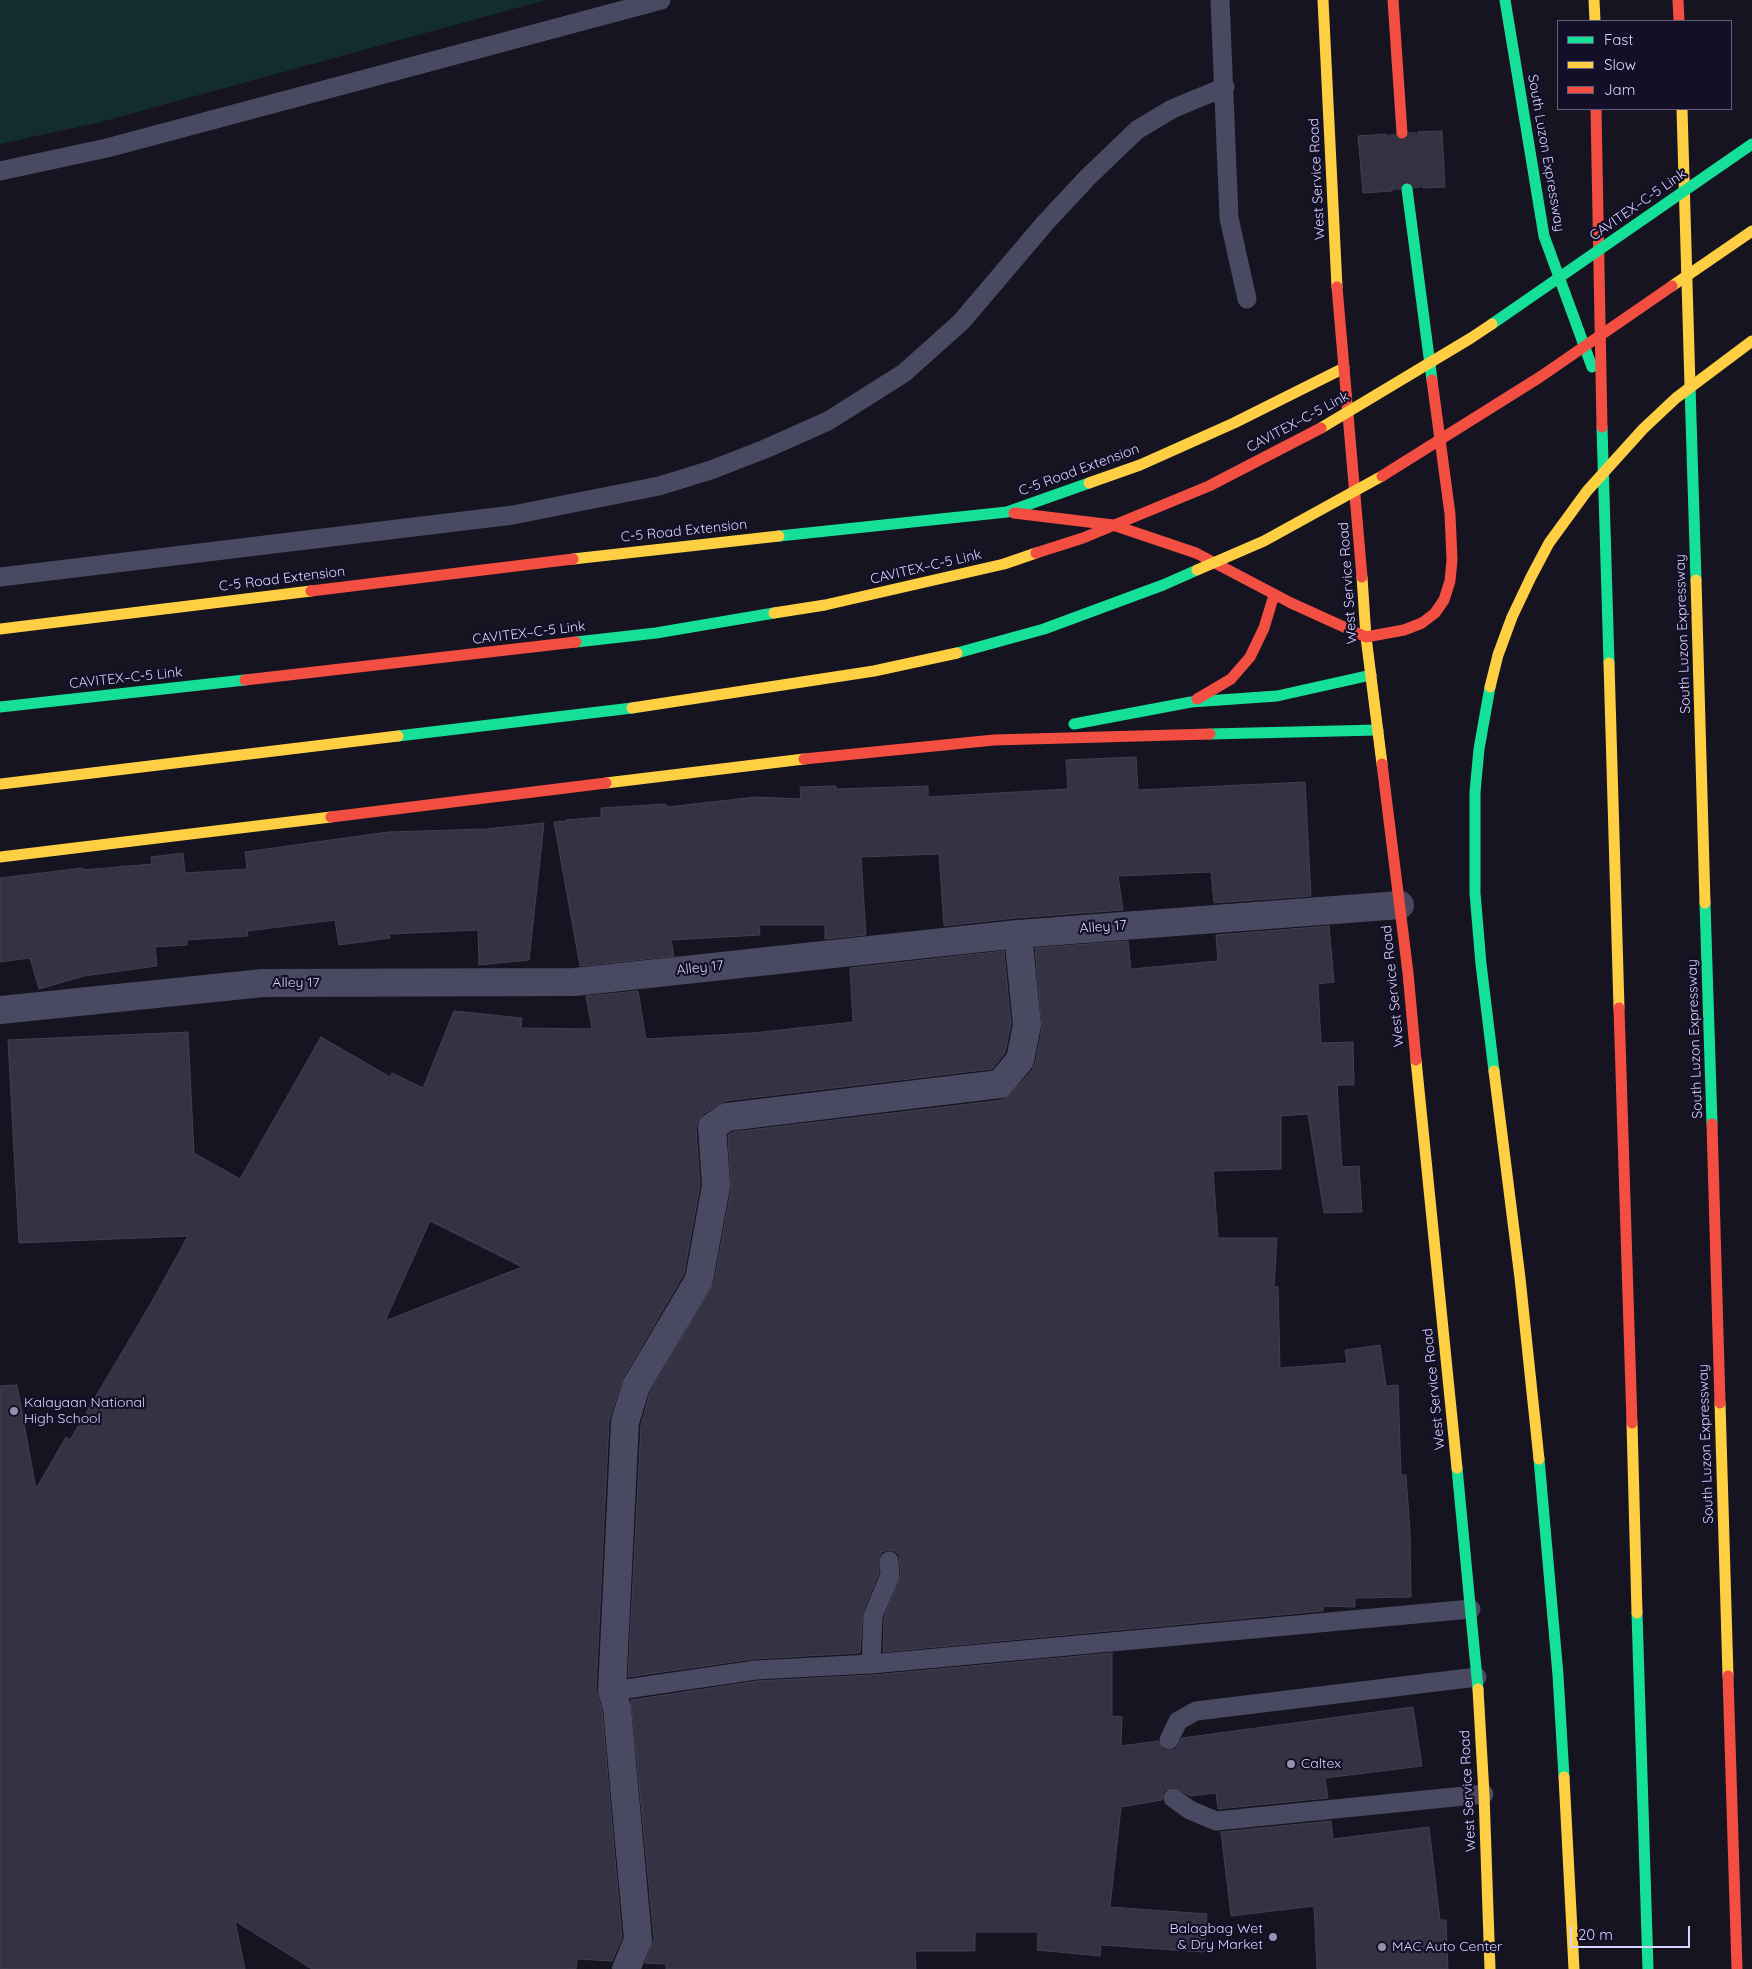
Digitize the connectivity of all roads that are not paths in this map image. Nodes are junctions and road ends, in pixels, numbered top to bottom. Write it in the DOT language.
graph roads {
  1 [pos="661,0"];
  2 [pos="1220,0"];
  3 [pos="1323,0"];
  4 [pos="1393,0"];
  5 [pos="1505,0"];
  6 [pos="1594,0"];
  7 [pos="1678,0"];
  8 [pos="1595,20"];
  9 [pos="1679,20"];
  10 [pos="1224,88"];
  11 [pos="1596,110"];
  12 [pos="1682,110"];
  13 [pos="1402,133"];
  14 [pos="1752,144"];
  15 [pos="0,171"];
  16 [pos="1408,189"];
  17 [pos="1752,231"];
  18 [pos="1247,299"];
  19 [pos="1752,341"];
  20 [pos="1344,368"];
  21 [pos="1601,392"];
  22 [pos="1007,512"];
  23 [pos="0,577"];
  24 [pos="1274,594"];
  25 [pos="0,629"];
  26 [pos="1366,637"];
  27 [pos="1371,675"];
  28 [pos="1191,702"];
  29 [pos="0,707"];
  30 [pos="1378,730"];
  31 [pos="994,740"];
  32 [pos="1,784"];
  33 [pos="0,857"];
  34 [pos="1400,905"];
  35 [pos="1018,934"];
  36 [pos="0,1010"];
  37 [pos="889,1562"];
  38 [pos="1471,1609"];
  39 [pos="871,1664"];
  40 [pos="1477,1677"];
  41 [pos="612,1691"];
  42 [pos="1169,1740"];
  43 [pos="1484,1794"];
  44 [pos="1172,1798"];
  45 [pos="626,1969"];
  46 [pos="1490,1969"];
  47 [pos="1574,1969"];
  48 [pos="1648,1969"];
  49 [pos="1737,1969"];
  1 -- 15 [label="lane"];
  2 -- 10 [label="lane"];
  3 -- 20 [label="main road, West Service Road"];
  4 -- 13 [label="main road"];
  5 -- 21 [label="main road, South Luzon Expressway"];
  6 -- 8 [label="main road"];
  7 -- 9 [label="main road"];
  10 -- 18 [label="lane"];
  10 -- 23 [label="lane"];
  11 -- 21 [label="main road, South Luzon Expressway"];
  12 -- 49 [label="main road, South Luzon Expressway"];
  14 -- 29 [label="main road, CAVITEX–C-5 Link, bridge"];
  16 -- 26 [label="main road"];
  17 -- 32 [label="main road, bridge"];
  19 -- 47 [label="main road, bridge"];
  20 -- 22 [label="main road, C-5 Road Extension"];
  20 -- 26 [label="main road, West Service Road"];
  21 -- 48 [label="main road, South Luzon Expressway"];
  22 -- 24 [label="main road"];
  22 -- 25 [label="main road, C-5 Road Extension"];
  24 -- 26 [label="main road"];
  24 -- 28 [label="main road"];
  26 -- 27 [label="main road, West Service Road"];
  27 -- 28 [label="main road"];
  27 -- 30 [label="main road, West Service Road"];
  28 -- 31 [label="main road"];
  30 -- 31 [label="main road"];
  30 -- 34 [label="main road, West Service Road"];
  31 -- 33 [label="main road"];
  34 -- 35 [label="street, Alley 17"];
  34 -- 38 [label="main road, West Service Road"];
  35 -- 36 [label="street, Alley 17"];
  35 -- 41 [label="street"];
  37 -- 39 [label="lane"];
  38 -- 39 [label="lane"];
  38 -- 40 [label="main road, West Service Road"];
  39 -- 41 [label="lane"];
  40 -- 42 [label="lane"];
  40 -- 43 [label="main road, West Service Road"];
  41 -- 45 [label="street"];
  43 -- 44 [label="lane"];
  43 -- 46 [label="main road, West Service Road"];
}
